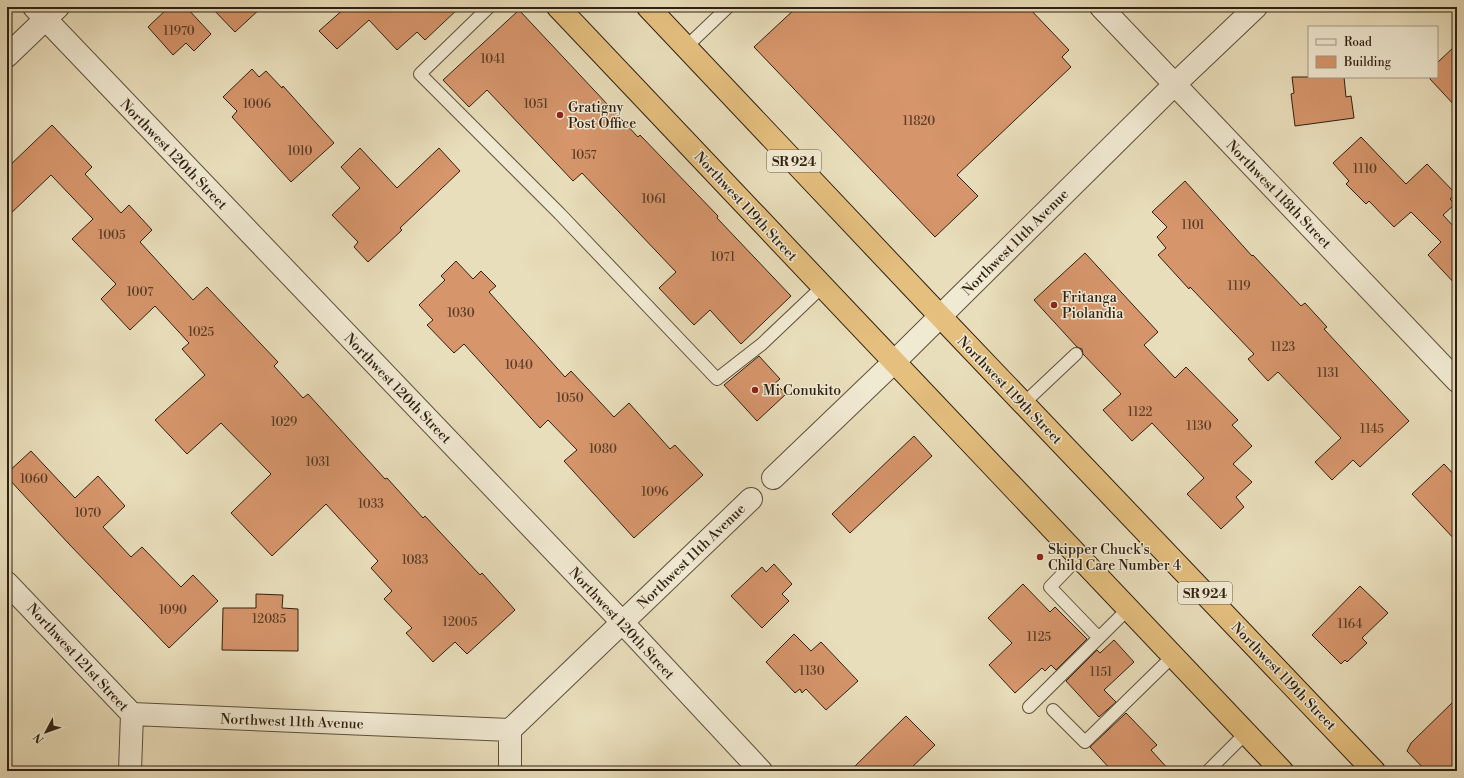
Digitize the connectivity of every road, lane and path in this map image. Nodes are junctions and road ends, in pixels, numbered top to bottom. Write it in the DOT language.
graph roads {
  1 [pos="489,7"];
  2 [pos="558,7"];
  3 [pos="648,7"];
  4 [pos="728,7"];
  5 [pos="1101,7"];
  6 [pos="1256,7"];
  7 [pos="45,11"];
  8 [pos="686,47"];
  9 [pos="7,56"];
  10 [pos="1174,85"];
  11 [pos="822,286"];
  12 [pos="940,316"];
  13 [pos="1076,354"];
  14 [pos="894,362"];
  15 [pos="1457,381"];
  16 [pos="1024,404"];
  17 [pos="773,478"];
  18 [pos="751,498"];
  19 [pos="1079,557"];
  20 [pos="7,583"];
  21 [pos="1128,609"];
  22 [pos="622,622"];
  23 [pos="1099,638"];
  24 [pos="1173,656"];
  25 [pos="1029,707"];
  26 [pos="1053,710"];
  27 [pos="132,714"];
  28 [pos="510,730"];
  29 [pos="1246,733"];
  30 [pos="130,771"];
  31 [pos="510,771"];
  32 [pos="761,771"];
  33 [pos="1208,771"];
  34 [pos="1282,771"];
  35 [pos="1374,771"];
  1 -- 11 [label="lane"];
  2 -- 11 [label="highway, Northwest 119th Street"];
  3 -- 8 [label="highway, Northwest 119th Street / SR 924"];
  4 -- 8 [label="lane"];
  5 -- 10 [label="street, Northwest 118th Street"];
  6 -- 10 [label="street, Northwest 11th Avenue"];
  7 -- 9 [label="street"];
  7 -- 22 [label="street, Northwest 120th Street"];
  8 -- 12 [label="highway, Northwest 119th Street / SR 924"];
  10 -- 12 [label="street, Northwest 11th Avenue"];
  10 -- 15 [label="street, Northwest 118th Street"];
  11 -- 14 [label="highway, Northwest 119th Street"];
  12 -- 14 [label="street, Northwest 11th Avenue"];
  12 -- 16 [label="highway, Northwest 119th Street / SR 924"];
  13 -- 16 [label="lane"];
  14 -- 17 [label="street, Northwest 11th Avenue"];
  14 -- 19 [label="highway, Northwest 119th Street"];
  16 -- 35 [label="highway, Northwest 119th Street / SR 924"];
  18 -- 22 [label="street, Northwest 11th Avenue"];
  19 -- 21 [label="highway, Northwest 119th Street"];
  19 -- 23 [label="lane"];
  20 -- 27 [label="street, Northwest 121st Street"];
  21 -- 23 [label="lane"];
  21 -- 24 [label="highway, Northwest 119th Street"];
  22 -- 28 [label="street, Northwest 11th Avenue"];
  22 -- 32 [label="street, Northwest 120th Street"];
  23 -- 25 [label="lane"];
  24 -- 26 [label="lane"];
  24 -- 29 [label="highway, Northwest 119th Street"];
  27 -- 28 [label="street, Northwest 11th Avenue"];
  27 -- 30 [label="street"];
  28 -- 31 [label="street"];
  29 -- 33 [label="lane"];
  29 -- 34 [label="highway, Northwest 119th Street"];
}
